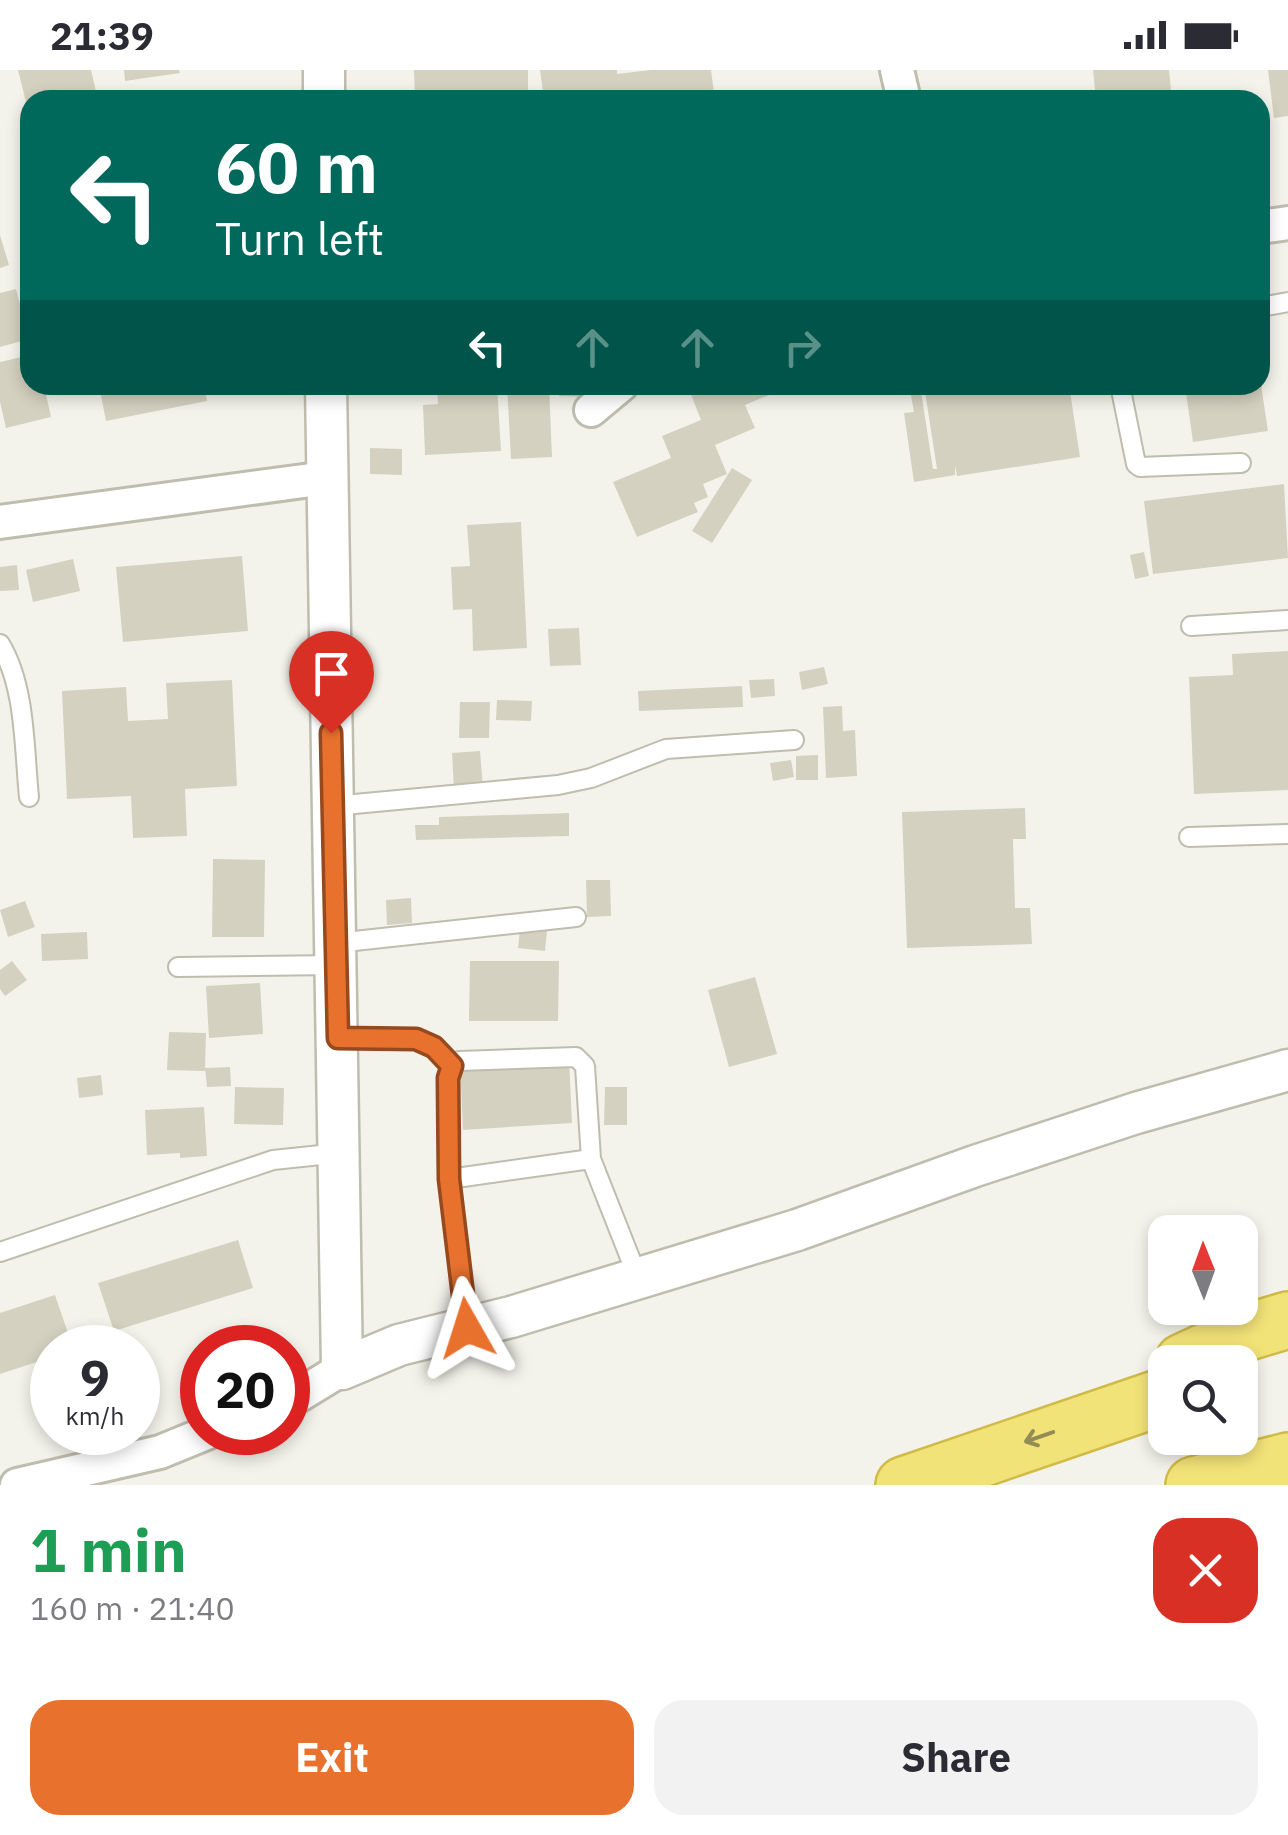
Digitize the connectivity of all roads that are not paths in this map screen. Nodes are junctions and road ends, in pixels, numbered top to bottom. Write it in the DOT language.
graph roads {
  1 [pos="326,395"];
  2 [pos="609,395"];
  3 [pos="1122,395"];
  4 [pos="592,410"];
  5 [pos="1242,463"];
  6 [pos="326,478"];
  7 [pos="0,522"];
  8 [pos="1288,620"];
  9 [pos="1191,626"];
  10 [pos="0,644"];
  11 [pos="794,740"];
  12 [pos="29,797"];
  13 [pos="332,806"];
  14 [pos="1288,834"];
  15 [pos="1189,837"];
  16 [pos="576,917"];
  17 [pos="336,954"];
  18 [pos="178,968"];
  19 [pos="338,1038"];
  20 [pos="452,1066"];
  21 [pos="1288,1070"];
  22 [pos="341,1152"];
  23 [pos="591,1159"];
  24 [pos="449,1179"];
  25 [pos="0,1252"];
  26 [pos="638,1278"];
  27 [pos="1288,1320"];
  28 [pos="467,1328"];
  29 [pos="1220,1345"];
  30 [pos="1288,1358"];
  31 [pos="1258,1367"];
  32 [pos="342,1368"];
  33 [pos="1148,1385"];
  34 [pos="310,1392"];
  35 [pos="1148,1401"];
  36 [pos="1102,1415"];
  37 [pos="180,1444"];
  38 [pos="1288,1461"];
  39 [pos="1198,1484"];
  40 [pos="18,1485"];
  41 [pos="904,1485"];
  1 -- 6 [label="street"];
  2 -- 4 [label="street"];
  3 -- 5 [label="lane"];
  6 -- 7 [label="street"];
  6 -- 13 [label="street"];
  8 -- 9 [label="lane"];
  10 -- 12 [label="lane"];
  11 -- 13 [label="lane"];
  13 -- 17 [label="street"];
  14 -- 15 [label="lane"];
  16 -- 17 [label="lane"];
  17 -- 18 [label="lane"];
  17 -- 19 [label="street"];
  19 -- 20 [label="lane"];
  19 -- 22 [label="street"];
  20 -- 23 [label="lane"];
  20 -- 24 [label="lane"];
  21 -- 26 [label="street"];
  22 -- 25 [label="lane"];
  22 -- 32 [label="street"];
  23 -- 24 [label="lane"];
  23 -- 26 [label="lane"];
  24 -- 28 [label="lane"];
  26 -- 28 [label="street"];
  27 -- 29 [label="highway"];
  28 -- 32 [label="street"];
  30 -- 31 [label="highway"];
  32 -- 34 [label="street"];
  33 -- 36 [label="highway"];
  35 -- 36 [label="highway"];
  36 -- 41 [label="highway, one-way"];
  37 -- 40 [label="street"];
  38 -- 39 [label="highway"];
}
